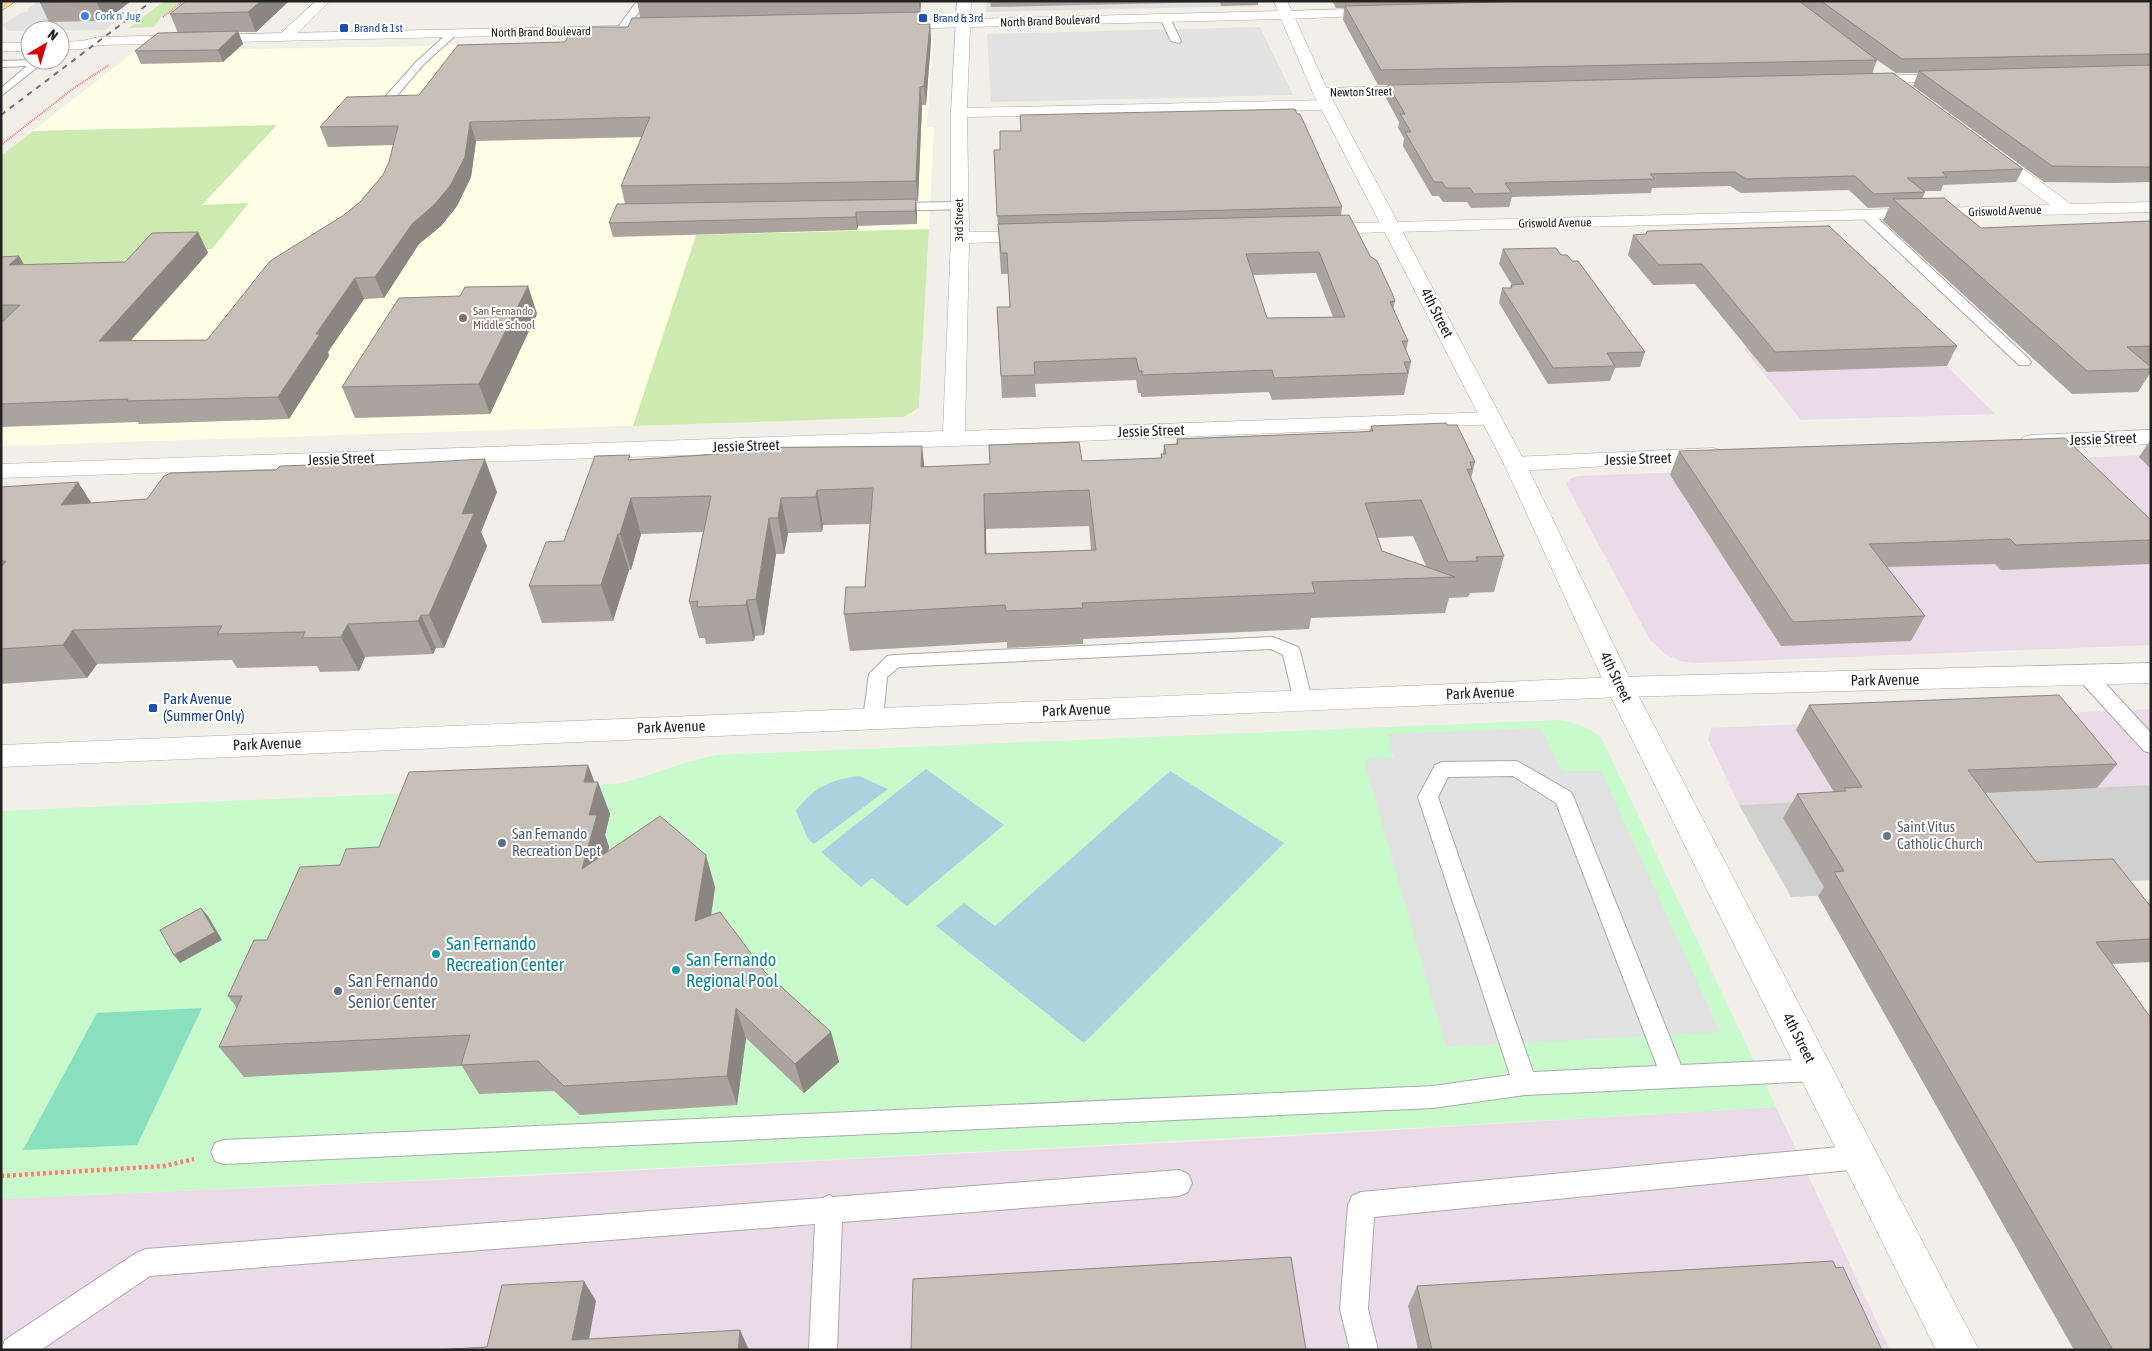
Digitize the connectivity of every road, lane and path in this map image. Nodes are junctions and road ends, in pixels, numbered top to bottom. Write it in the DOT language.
graph roads {
  1 [pos="10,1"];
  2 [pos="324,1"];
  3 [pos="641,1"];
  4 [pos="964,1"];
  5 [pos="1,6"];
  6 [pos="1283,8"];
  7 [pos="1391,12"];
  8 [pos="1165,18"];
  9 [pos="962,24"];
  10 [pos="882,25"];
  11 [pos="621,30"];
  12 [pos="640,30"];
  13 [pos="452,34"];
  14 [pos="285,37"];
  15 [pos="1,38"];
  16 [pos="70,38"];
  17 [pos="100,40"];
  18 [pos="1176,41"];
  19 [pos="20,42"];
  20 [pos="20,45"];
  21 [pos="70,46"];
  22 [pos="1,47"];
  23 [pos="20,50"];
  24 [pos="115,61"];
  25 [pos="1,63"];
  26 [pos="1874,66"];
  27 [pos="1971,78"];
  28 [pos="1892,80"];
  29 [pos="1844,81"];
  30 [pos="1440,90"];
  31 [pos="1909,92"];
  32 [pos="1,93"];
  33 [pos="1325,99"];
  34 [pos="380,109"];
  35 [pos="959,113"];
  36 [pos="1,145"];
  37 [pos="1979,145"];
  38 [pos="960,206"];
  39 [pos="2151,207"];
  40 [pos="878,208"];
  41 [pos="2066,209"];
  42 [pos="1868,216"];
  43 [pos="1393,227"];
  44 [pos="1304,229"];
  45 [pos="1058,236"];
  46 [pos="960,238"];
  47 [pos="2024,362"];
  48 [pos="1491,419"];
  49 [pos="2151,437"];
  50 [pos="954,438"];
  51 [pos="2012,443"];
  52 [pos="1733,454"];
  53 [pos="1515,464"];
  54 [pos="1,471"];
  55 [pos="2151,673"];
  56 [pos="2086,675"];
  57 [pos="1620,687"];
  58 [pos="1302,700"];
  59 [pos="873,719"];
  60 [pos="2151,746"];
  61 [pos="1,756"];
  62 [pos="1816,1070"];
  63 [pos="1673,1076"];
  64 [pos="1525,1084"];
  65 [pos="224,1152"];
  66 [pos="1860,1157"];
  67 [pos="1,1176"];
  68 [pos="1179,1183"];
  69 [pos="830,1208"];
  70 [pos="15,1350"];
  71 [pos="823,1350"];
  72 [pos="1364,1350"];
  73 [pos="1958,1350"];
  1 -- 5 [label="main road"];
  2 -- 14 [label="street"];
  3 -- 11 [label="lane"];
  4 -- 9 [label="street, 3rd Street"];
  6 -- 7 [label="street, North Brand Boulevard"];
  6 -- 8 [label="street, North Brand Boulevard"];
  6 -- 33 [label="street, 4th Street"];
  8 -- 9 [label="street, North Brand Boulevard"];
  8 -- 18 [label="lane"];
  9 -- 10 [label="street, North Brand Boulevard"];
  9 -- 35 [label="street, 3rd Street"];
  11 -- 12 [label="street, North Brand Boulevard"];
  11 -- 13 [label="street, North Brand Boulevard"];
  13 -- 14 [label="street, North Brand Boulevard"];
  13 -- 34 [label="lane"];
  14 -- 17 [label="street, North Brand Boulevard"];
  15 -- 19 [label="street"];
  16 -- 17 [label="street"];
  17 -- 21 [label="street"];
  20 -- 22 [label="street"];
  23 -- 25 [label="lane"];
  24 -- 36 [label="path"];
  25 -- 32 [label="lane"];
  26 -- 28 [label="street"];
  27 -- 28 [label="street"];
  28 -- 29 [label="street"];
  28 -- 31 [label="street"];
  30 -- 33 [label="street, Newton Street"];
  33 -- 35 [label="street, Newton Street"];
  33 -- 43 [label="street, 4th Street"];
  35 -- 38 [label="street, 3rd Street"];
  37 -- 41 [label="street"];
  38 -- 40 [label="lane"];
  38 -- 46 [label="street, 3rd Street"];
  39 -- 41 [label="street, Griswold Avenue"];
  41 -- 42 [label="street, Griswold Avenue"];
  42 -- 43 [label="street, Griswold Avenue"];
  42 -- 47 [label="lane"];
  43 -- 44 [label="street, Griswold Avenue"];
  43 -- 48 [label="street, 4th Street"];
  45 -- 46 [label="street"];
  46 -- 50 [label="street, 3rd Street"];
  48 -- 50 [label="street, Jessie Street"];
  48 -- 53 [label="street, 4th Street"];
  49 -- 51 [label="street, Jessie Street"];
  50 -- 54 [label="street, Jessie Street"];
  52 -- 53 [label="street, Jessie Street"];
  53 -- 57 [label="street, 4th Street"];
  55 -- 56 [label="street, Park Avenue"];
  56 -- 57 [label="street, Park Avenue"];
  56 -- 60 [label="lane"];
  57 -- 58 [label="street, Park Avenue"];
  57 -- 62 [label="street, 4th Street"];
  58 -- 59 [label="street, Park Avenue"];
  58 -- 59 [label="lane"];
  59 -- 61 [label="street, Park Avenue"];
  62 -- 63 [label="lane"];
  62 -- 66 [label="street, 4th Street"];
  63 -- 64 [label="lane"];
  63 -- 64 [label="lane"];
  64 -- 65 [label="lane"];
  65 -- 67 [label="path"];
  66 -- 72 [label="lane"];
  66 -- 73 [label="street, 4th Street"];
  68 -- 69 [label="lane"];
  69 -- 70 [label="lane"];
  69 -- 71 [label="lane"];
}
